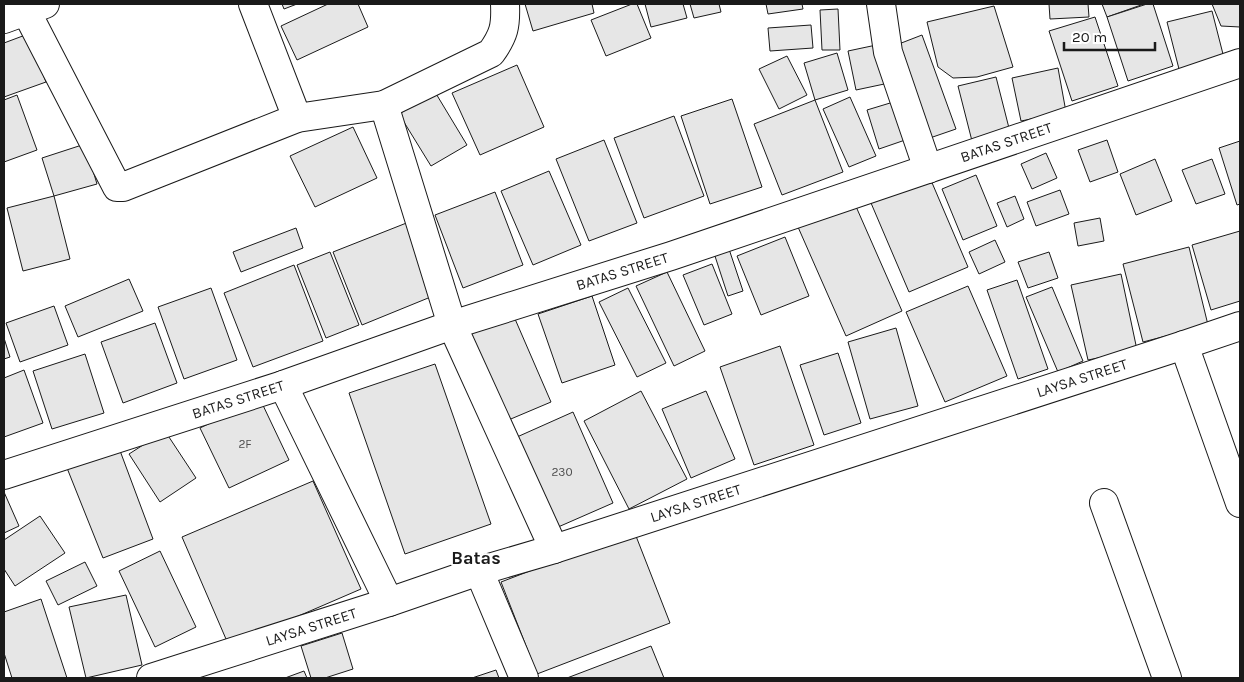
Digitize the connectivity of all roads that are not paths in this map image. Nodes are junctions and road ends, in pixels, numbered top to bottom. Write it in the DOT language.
graph roads {
  1 [pos="253,4"];
  2 [pos="505,4"];
  3 [pos="881,4"];
  4 [pos="25,11"];
  5 [pos="1240,63"];
  6 [pos="384,105"];
  7 [pos="297,118"];
  8 [pos="928,169"];
  9 [pos="452,325"];
  10 [pos="1240,326"];
  11 [pos="1184,345"];
  12 [pos="283,385"];
  13 [pos="4,475"];
  14 [pos="1104,503"];
  15 [pos="1240,503"];
  16 [pos="554,549"];
  17 [pos="480,571"];
  18 [pos="389,602"];
  19 [pos="151,678"];
  20 [pos="524,678"];
  21 [pos="1167,678"];
  1 -- 7 [label="street"];
  2 -- 6 [label="street"];
  3 -- 8 [label="street"];
  4 -- 7 [label="street"];
  5 -- 8 [label="street, BATAS STREET"];
  6 -- 7 [label="street"];
  6 -- 9 [label="street"];
  8 -- 9 [label="street, BATAS STREET"];
  9 -- 12 [label="street, BATAS STREET"];
  9 -- 16 [label="street"];
  10 -- 11 [label="street, LAYSA STREET"];
  11 -- 15 [label="street"];
  11 -- 16 [label="street, LAYSA STREET"];
  12 -- 13 [label="street, BATAS STREET"];
  12 -- 18 [label="street"];
  14 -- 21 [label="street"];
  16 -- 17 [label="street, LAYSA STREET"];
  17 -- 18 [label="street, LAYSA STREET"];
  17 -- 20 [label="street"];
  18 -- 19 [label="street, LAYSA STREET"];
}
